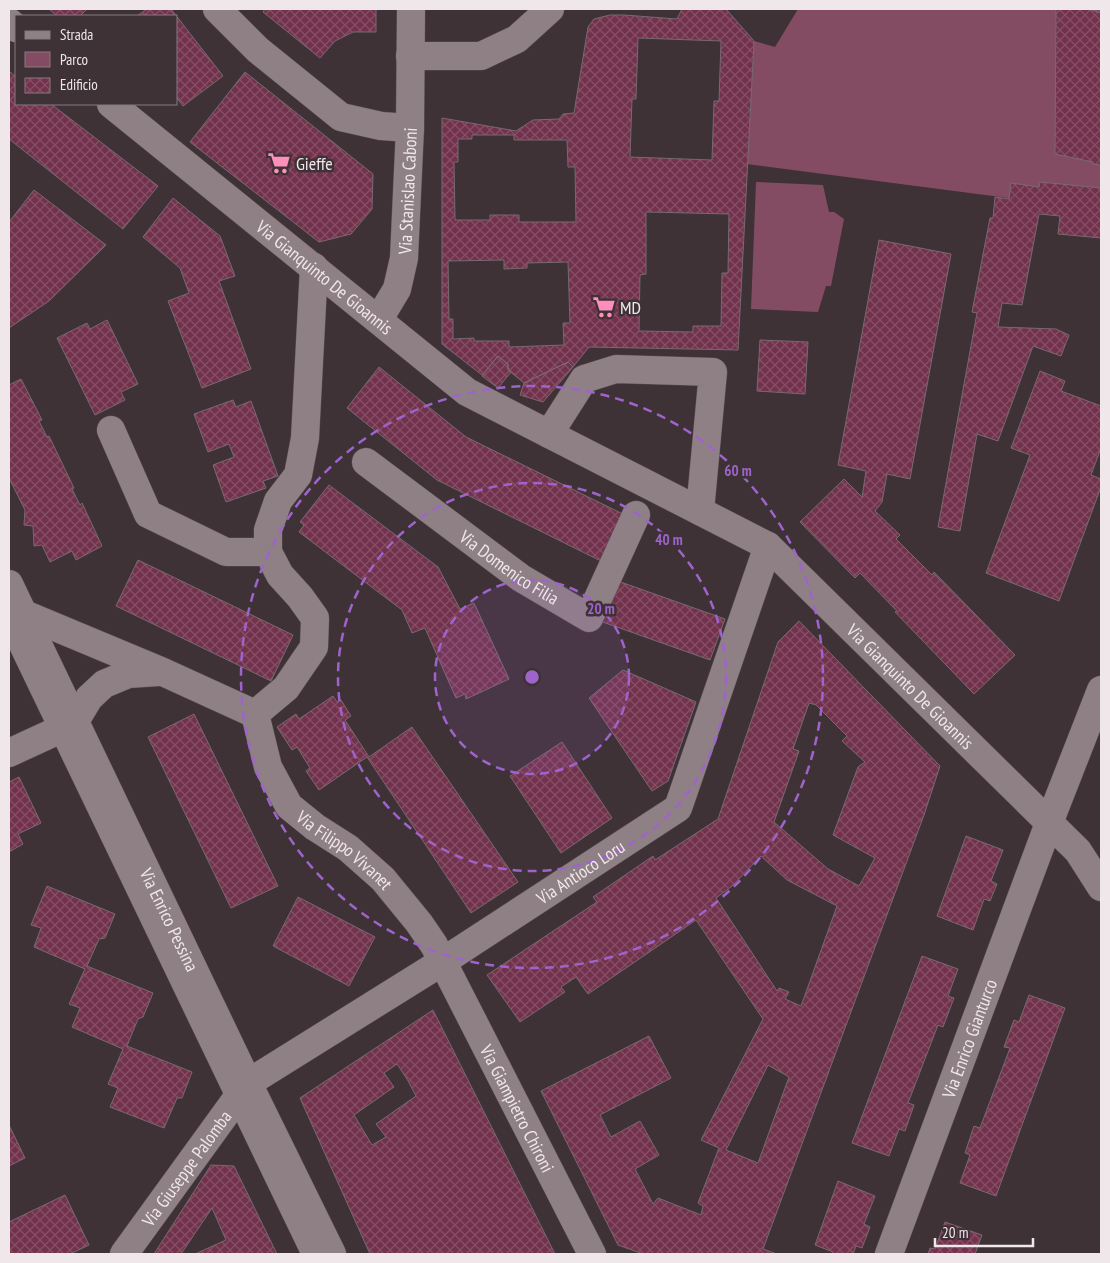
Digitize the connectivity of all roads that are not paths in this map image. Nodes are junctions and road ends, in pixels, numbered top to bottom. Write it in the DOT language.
graph roads {
  1 [pos="218,9"];
  2 [pos="411,9"];
  3 [pos="550,9"];
  4 [pos="410,56"];
  5 [pos="112,105"];
  6 [pos="410,128"];
  7 [pos="314,267"];
  8 [pos="379,319"];
  9 [pos="111,430"];
  10 [pos="549,434"];
  11 [pos="366,462"];
  12 [pos="700,511"];
  13 [pos="636,515"];
  14 [pos="768,546"];
  15 [pos="268,552"];
  16 [pos="9,584"];
  17 [pos="16,620"];
  18 [pos="163,672"];
  19 [pos="1101,690"];
  20 [pos="255,714"];
  21 [pos="67,726"];
  22 [pos="9,754"];
  23 [pos="1049,823"];
  24 [pos="1101,887"];
  25 [pos="442,962"];
  26 [pos="242,1090"];
  27 [pos="124,1254"];
  28 [pos="311,1254"];
  29 [pos="332,1254"];
  30 [pos="592,1254"];
  31 [pos="889,1254"];
  1 -- 6 [label="street"];
  2 -- 4 [label="street, Via Stanislao Caboni"];
  3 -- 4 [label="street"];
  4 -- 6 [label="street, Via Stanislao Caboni"];
  5 -- 7 [label="street, Via Gianquinto De Gioannis"];
  6 -- 8 [label="street, Via Stanislao Caboni"];
  7 -- 8 [label="street, Via Gianquinto De Gioannis"];
  7 -- 15 [label="street"];
  8 -- 10 [label="street, Via Gianquinto De Gioannis"];
  9 -- 15 [label="street"];
  10 -- 12 [label="street, Via Gianquinto De Gioannis"];
  10 -- 12 [label="street"];
  11 -- 13 [label="street, Via Domenico Filia"];
  12 -- 14 [label="street, Via Gianquinto De Gioannis"];
  14 -- 23 [label="street, Via Gianquinto De Gioannis"];
  14 -- 25 [label="street, Via Antioco Loru"];
  15 -- 20 [label="street"];
  16 -- 17 [label="street, Via Enrico Pessina"];
  17 -- 18 [label="street"];
  17 -- 21 [label="street, Via Enrico Pessina"];
  18 -- 20 [label="street"];
  18 -- 21 [label="street"];
  19 -- 23 [label="street, Via Enrico Gianturco"];
  20 -- 25 [label="street, Via Filippo Vivanet"];
  21 -- 22 [label="street"];
  21 -- 26 [label="street, Via Enrico Pessina"];
  23 -- 24 [label="street, Via Gianquinto De Gioannis"];
  23 -- 31 [label="street, Via Enrico Gianturco"];
  25 -- 26 [label="street, Via Antioco Loru"];
  25 -- 30 [label="street, Via Giampietro Chironi"];
  26 -- 27 [label="street, Via Giuseppe Palomba"];
  26 -- 28 [label="lane"];
  26 -- 29 [label="street, Via Enrico Pessina"];
}
